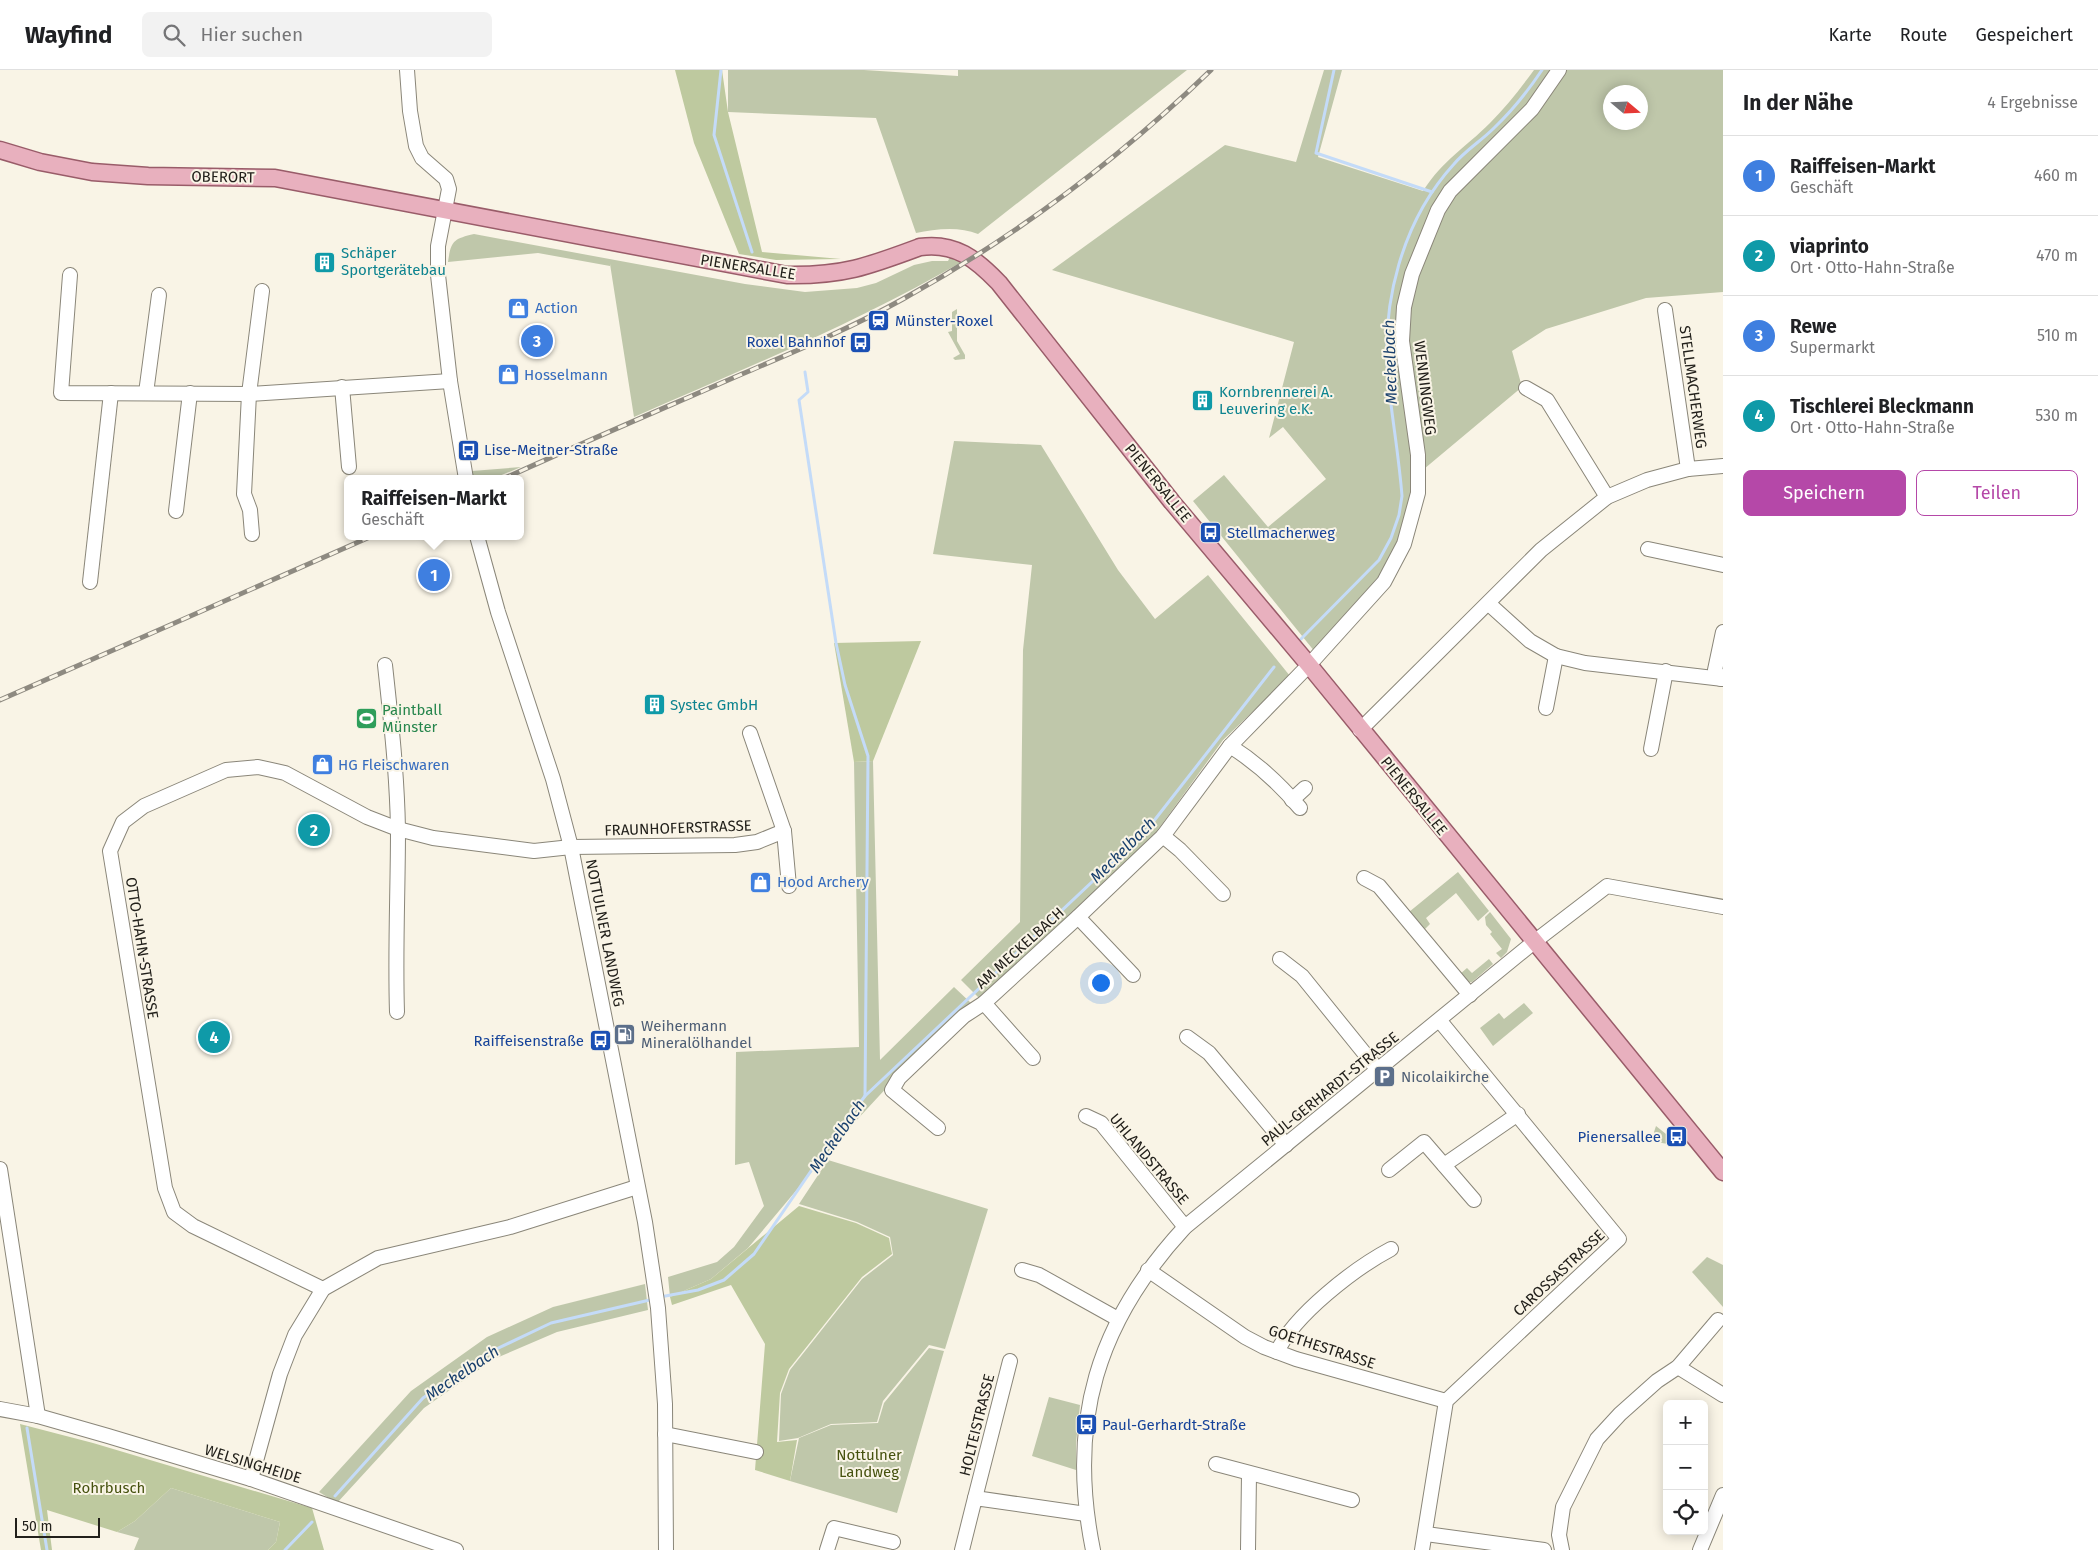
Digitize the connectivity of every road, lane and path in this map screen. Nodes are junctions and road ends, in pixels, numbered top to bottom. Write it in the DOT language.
graph roads {
  1 [pos="407,70"];
  2 [pos="1559,70"];
  3 [pos="0,150"];
  4 [pos="447,210"];
  5 [pos="70,275"];
  6 [pos="262,291"];
  7 [pos="159,295"];
  8 [pos="1665,310"];
  9 [pos="450,381"];
  10 [pos="342,387"];
  11 [pos="1526,388"];
  12 [pos="111,393"];
  13 [pos="146,393"];
  14 [pos="190,393"];
  15 [pos="249,394"];
  16 [pos="1723,466"];
  17 [pos="349,468"];
  18 [pos="1688,469"];
  19 [pos="465,475"];
  20 [pos="1607,496"];
  21 [pos="176,511"];
  22 [pos="252,534"];
  23 [pos="479,540"];
  24 [pos="1648,549"];
  25 [pos="1723,565"];
  26 [pos="90,582"];
  27 [pos="1489,604"];
  28 [pos="1723,632"];
  29 [pos="1556,656"];
  30 [pos="385,665"];
  31 [pos="1308,665"];
  32 [pos="1666,671"];
  33 [pos="1722,679"];
  34 [pos="1546,708"];
  35 [pos="1360,730"];
  36 [pos="750,733"];
  37 [pos="1230,746"];
  38 [pos="1651,749"];
  39 [pos="1305,788"];
  40 [pos="398,829"];
  41 [pos="784,832"];
  42 [pos="1163,836"];
  43 [pos="571,846"];
  44 [pos="1364,878"];
  45 [pos="789,886"];
  46 [pos="1223,894"];
  47 [pos="1723,907"];
  48 [pos="1078,917"];
  49 [pos="1534,942"];
  50 [pos="1280,959"];
  51 [pos="1133,975"];
  52 [pos="1470,995"];
  53 [pos="984,1003"];
  54 [pos="397,1012"];
  55 [pos="1440,1021"];
  56 [pos="1187,1037"];
  57 [pos="1033,1058"];
  58 [pos="1378,1070"];
  59 [pos="1518,1114"];
  60 [pos="1086,1116"];
  61 [pos="938,1128"];
  62 [pos="1286,1144"];
  63 [pos="1444,1164"];
  64 [pos="0,1169"];
  65 [pos="1389,1170"];
  66 [pos="1723,1172"];
  67 [pos="637,1187"];
  68 [pos="1474,1200"];
  69 [pos="1185,1227"];
  70 [pos="1391,1249"];
  71 [pos="1022,1270"];
  72 [pos="1148,1270"];
  73 [pos="323,1289"];
  74 [pos="1118,1319"];
  75 [pos="1718,1320"];
  76 [pos="1277,1352"];
  77 [pos="1010,1361"];
  78 [pos="1678,1367"];
  79 [pos="1723,1395"];
  80 [pos="1446,1401"];
  81 [pos="0,1408"];
  82 [pos="38,1416"];
  83 [pos="665,1434"];
  84 [pos="756,1452"];
  85 [pos="1216,1464"];
  86 [pos="1249,1474"];
  87 [pos="251,1479"];
  88 [pos="1723,1495"];
  89 [pos="976,1498"];
  90 [pos="1352,1500"];
  91 [pos="1086,1514"];
  92 [pos="897,1528"];
  93 [pos="1426,1534"];
  94 [pos="892,1546"];
  95 [pos="456,1550"];
  96 [pos="666,1550"];
  97 [pos="827,1550"];
  98 [pos="962,1550"];
  99 [pos="1093,1550"];
  100 [pos="1248,1550"];
  101 [pos="1422,1550"];
  102 [pos="1544,1550"];
  103 [pos="1562,1550"];
  104 [pos="1700,1550"];
  1 -- 4 [label="street"];
  2 -- 31 [label="street, WENNINGWEG"];
  3 -- 4 [label="main road, OBERORT"];
  4 -- 9 [label="street"];
  4 -- 31 [label="main road, PIENERSALLEE"];
  5 -- 12 [label="street"];
  6 -- 15 [label="street"];
  7 -- 13 [label="street"];
  8 -- 18 [label="street, STELLMACHERWEG"];
  9 -- 10 [label="street"];
  9 -- 19 [label="street"];
  10 -- 15 [label="street"];
  10 -- 17 [label="street"];
  11 -- 20 [label="street"];
  12 -- 13 [label="street"];
  12 -- 26 [label="street"];
  13 -- 14 [label="street"];
  14 -- 15 [label="street"];
  14 -- 21 [label="street"];
  15 -- 22 [label="street"];
  16 -- 18 [label="street, STELLMACHERWEG"];
  18 -- 20 [label="street, STELLMACHERWEG"];
  20 -- 27 [label="street, STELLMACHERWEG"];
  23 -- 43 [label="street, NOTTULNER LANDWEG"];
  24 -- 25 [label="street"];
  27 -- 29 [label="street"];
  27 -- 35 [label="street, STELLMACHERWEG"];
  28 -- 33 [label="street"];
  29 -- 32 [label="street"];
  29 -- 34 [label="street"];
  30 -- 40 [label="street"];
  31 -- 35 [label="main road, PIENERSALLEE"];
  31 -- 37 [label="street, AM MECKELBACH"];
  32 -- 33 [label="street"];
  32 -- 38 [label="street"];
  35 -- 49 [label="main road, PIENERSALLEE"];
  36 -- 41 [label="street"];
  37 -- 39 [label="street"];
  37 -- 42 [label="street, AM MECKELBACH"];
  40 -- 43 [label="street, OTTO-HAHN-STRASSE"];
  40 -- 54 [label="street"];
  40 -- 73 [label="street, OTTO-HAHN-STRASSE"];
  41 -- 43 [label="street, FRAUNHOFERSTRASSE"];
  41 -- 45 [label="street"];
  42 -- 46 [label="street"];
  42 -- 48 [label="street, AM MECKELBACH"];
  43 -- 67 [label="street, NOTTULNER LANDWEG"];
  44 -- 52 [label="street"];
  47 -- 49 [label="street, PAUL-GERHARDT-STRASSE"];
  48 -- 51 [label="street, AM MECKELBACH"];
  48 -- 53 [label="street, AM MECKELBACH"];
  49 -- 52 [label="street, PAUL-GERHARDT-STRASSE"];
  49 -- 66 [label="main road, PIENERSALLEE"];
  50 -- 58 [label="street"];
  52 -- 55 [label="street, PAUL-GERHARDT-STRASSE"];
  53 -- 57 [label="street, AM MECKELBACH"];
  53 -- 61 [label="street, AM MECKELBACH"];
  55 -- 58 [label="street, PAUL-GERHARDT-STRASSE"];
  55 -- 59 [label="street, CAROSSASTRASSE"];
  56 -- 62 [label="street"];
  58 -- 62 [label="street, PAUL-GERHARDT-STRASSE"];
  59 -- 63 [label="street"];
  59 -- 80 [label="street, CAROSSASTRASSE"];
  60 -- 69 [label="street, UHLANDSTRASSE"];
  62 -- 69 [label="street, PAUL-GERHARDT-STRASSE"];
  63 -- 65 [label="street"];
  63 -- 68 [label="street"];
  64 -- 82 [label="street"];
  67 -- 73 [label="street"];
  67 -- 83 [label="street, NOTTULNER LANDWEG"];
  69 -- 72 [label="street, PAUL-GERHARDT-STRASSE"];
  70 -- 76 [label="street"];
  71 -- 74 [label="street"];
  72 -- 74 [label="street, PAUL-GERHARDT-STRASSE"];
  72 -- 76 [label="street, GOETHESTRASSE"];
  73 -- 87 [label="street"];
  74 -- 91 [label="street, PAUL-GERHARDT-STRASSE"];
  75 -- 78 [label="street"];
  76 -- 80 [label="street, GOETHESTRASSE"];
  77 -- 89 [label="street, HOLTEISTRASSE"];
  78 -- 79 [label="street"];
  78 -- 103 [label="street"];
  80 -- 93 [label="street"];
  81 -- 82 [label="street, WELSINGHEIDE"];
  82 -- 87 [label="street, WELSINGHEIDE"];
  83 -- 84 [label="street"];
  83 -- 96 [label="street, NOTTULNER LANDWEG"];
  85 -- 86 [label="street"];
  86 -- 90 [label="street"];
  86 -- 100 [label="street"];
  87 -- 95 [label="street, WELSINGHEIDE"];
  88 -- 104 [label="street"];
  89 -- 91 [label="street, HOLTEISTRASSE"];
  89 -- 98 [label="street, HOLTEISTRASSE"];
  91 -- 99 [label="street, PAUL-GERHARDT-STRASSE"];
  92 -- 94 [label="street"];
  93 -- 101 [label="street"];
  93 -- 102 [label="street"];
  94 -- 97 [label="street"];
}
